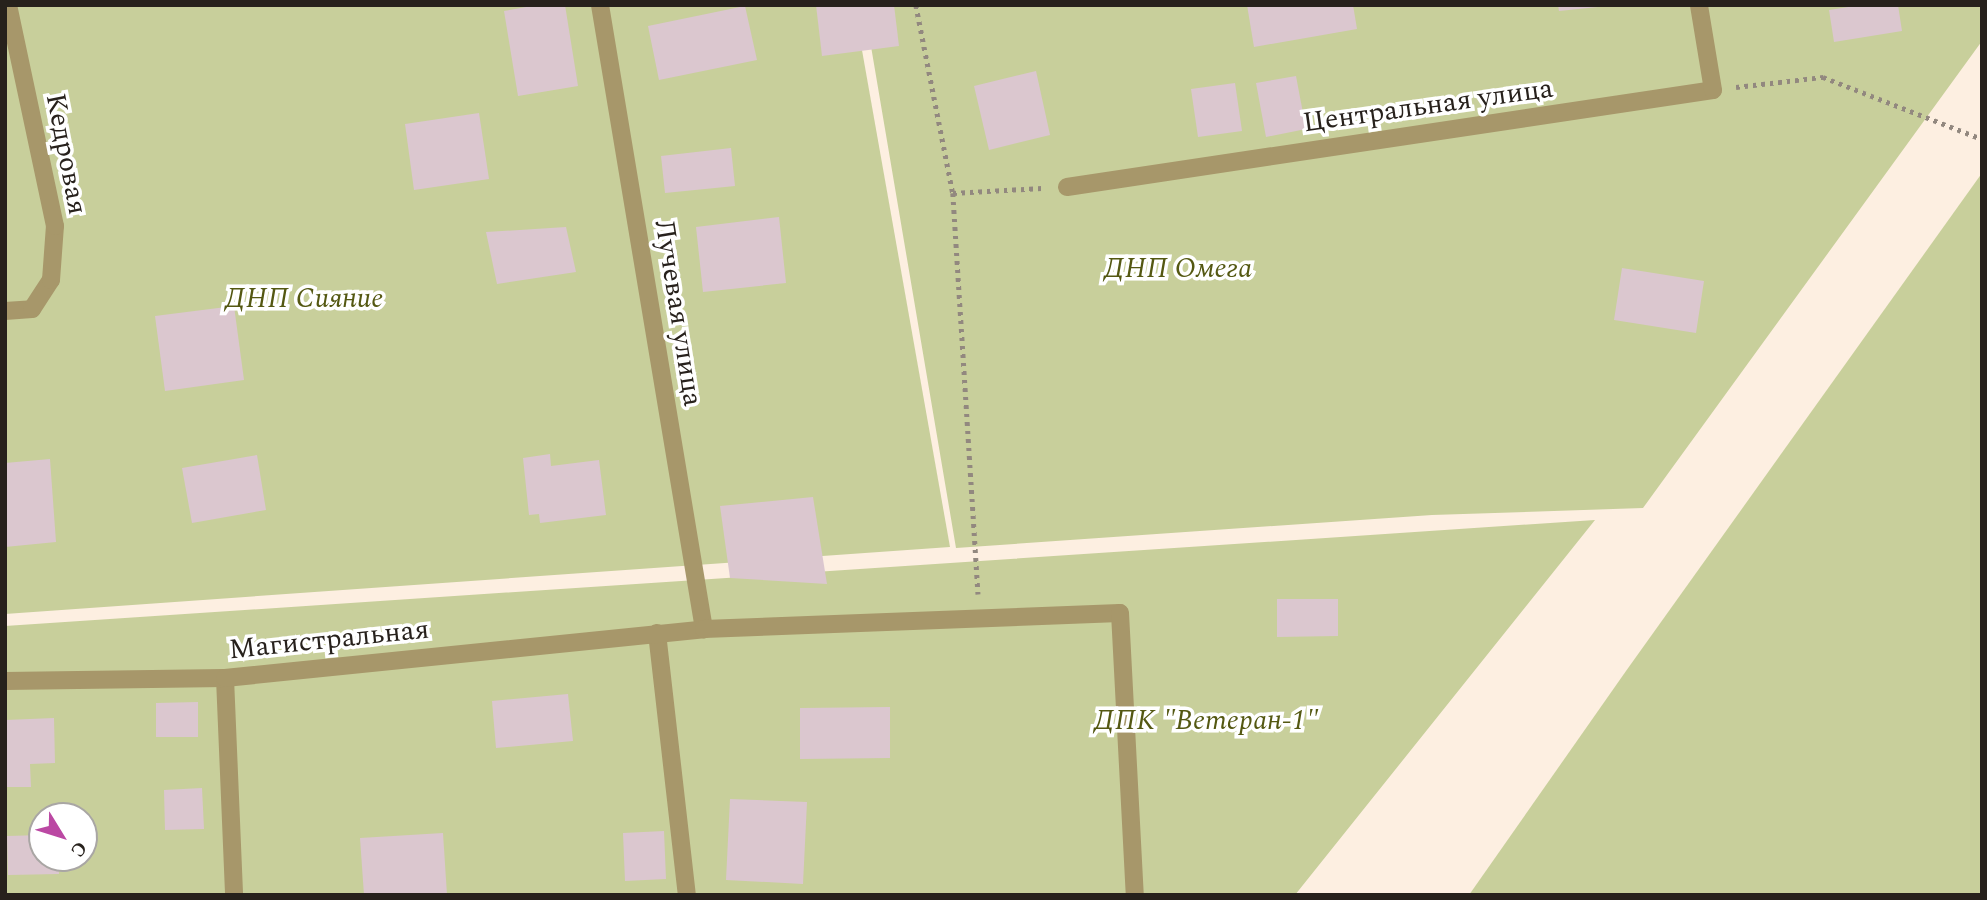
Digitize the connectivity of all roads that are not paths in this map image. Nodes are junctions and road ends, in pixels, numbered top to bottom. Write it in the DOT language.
graph roads {
  1 [pos="8,5"];
  2 [pos="600,5"];
  3 [pos="1699,5"];
  4 [pos="1067,187"];
  5 [pos="5,311"];
  6 [pos="704,629"];
  7 [pos="657,633"];
  8 [pos="225,678"];
  9 [pos="5,681"];
  10 [pos="234,895"];
  11 [pos="687,895"];
  12 [pos="1135,895"];
  1 -- 5 [label="street, Кедровая"];
  2 -- 6 [label="street, Лучевая улица"];
  3 -- 4 [label="street, Центральная улица"];
  6 -- 7 [label="street, Магистральная"];
  6 -- 12 [label="street, Магистральная"];
  7 -- 8 [label="street, Магистральная"];
  7 -- 11 [label="street"];
  8 -- 9 [label="street, Магистральная"];
  8 -- 10 [label="street"];
}
